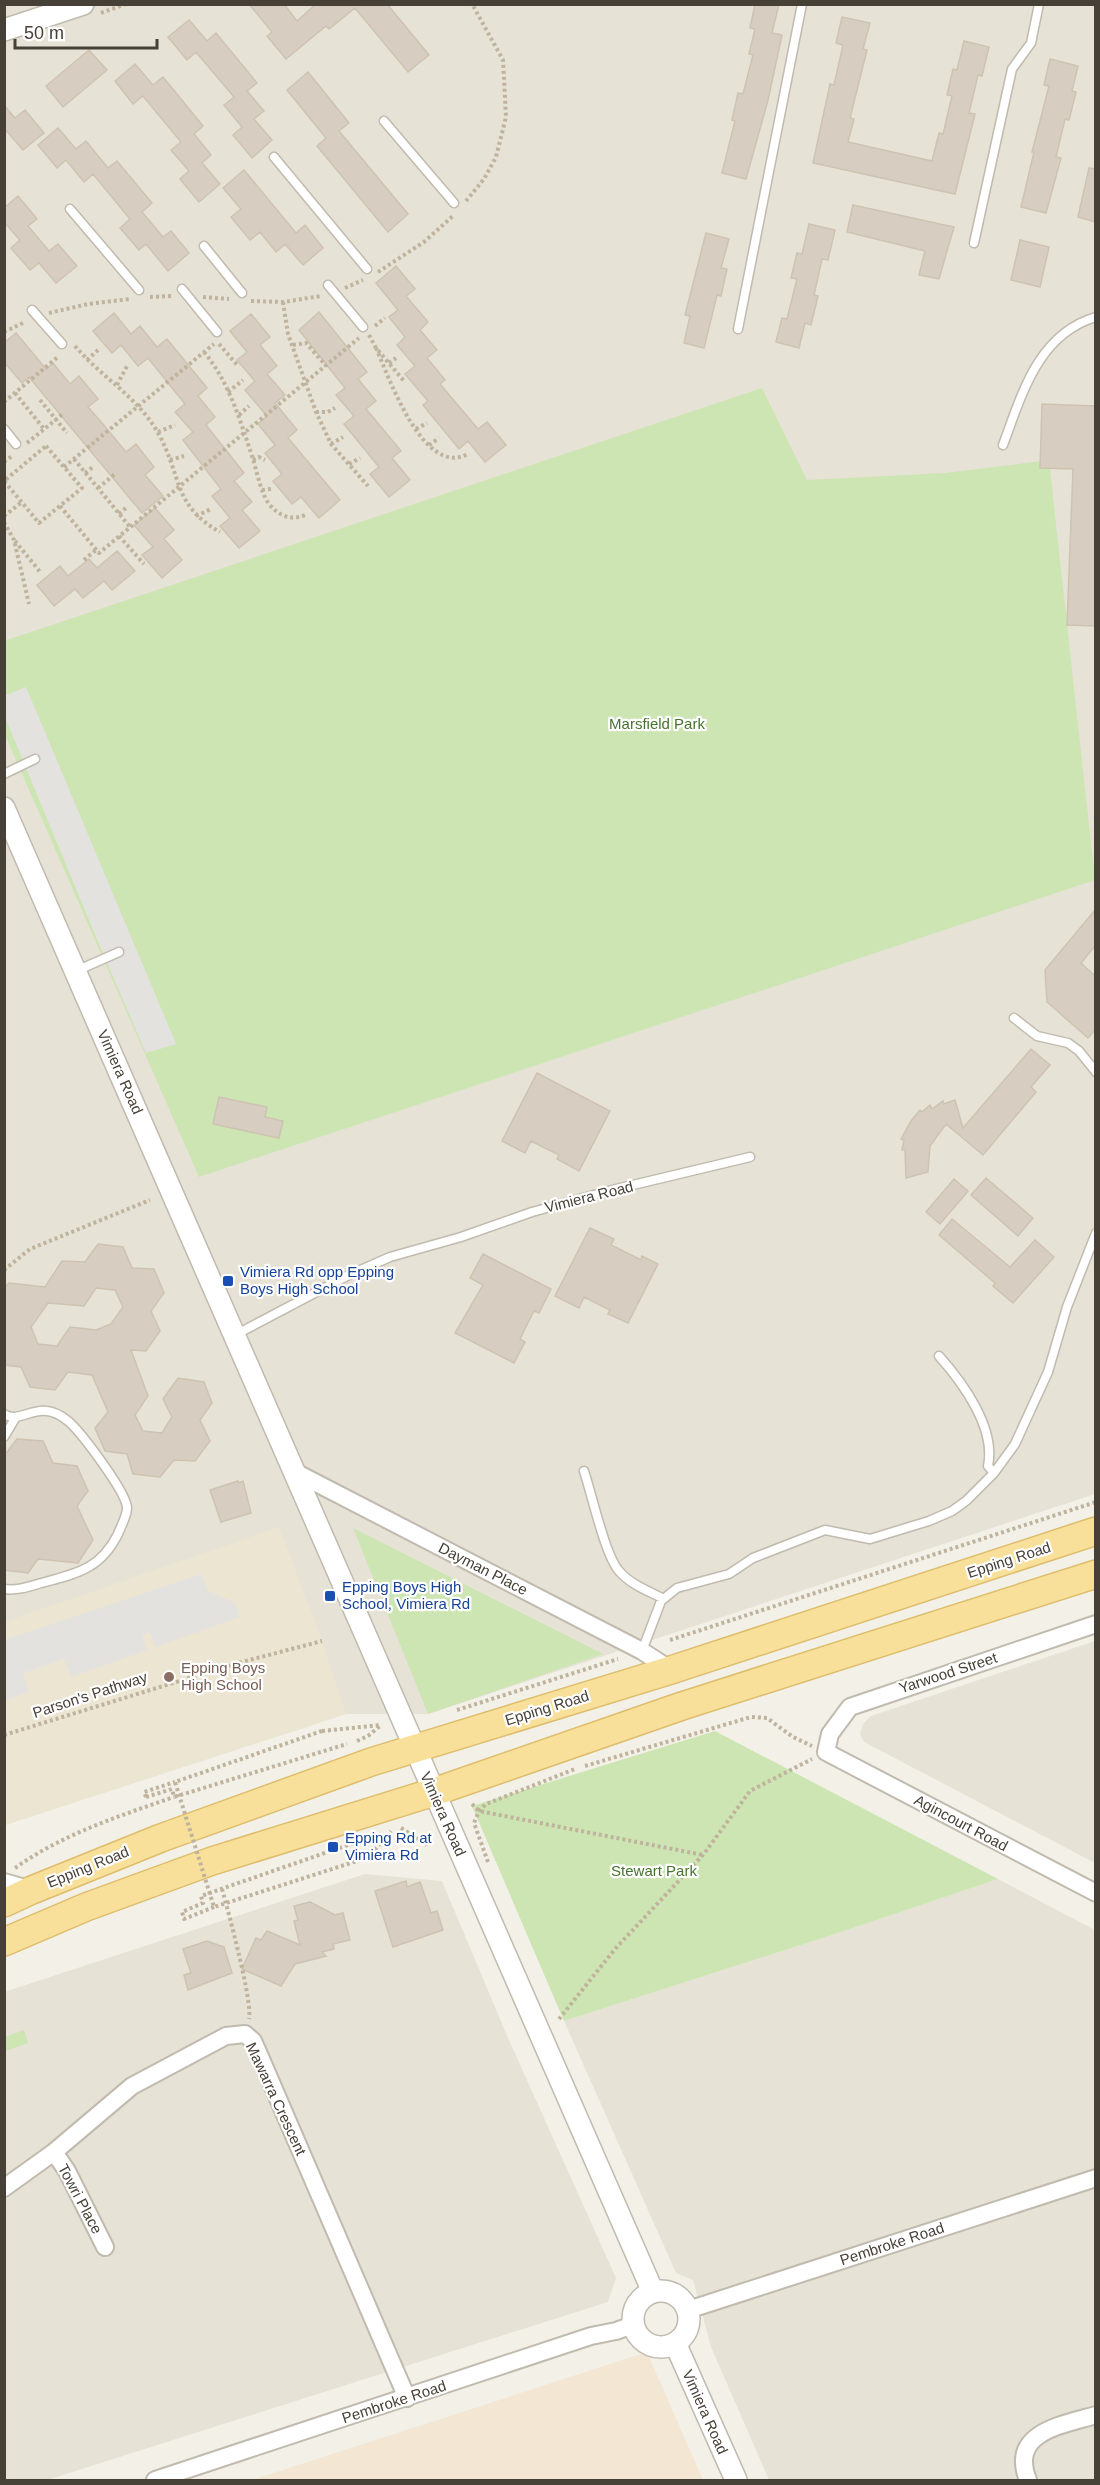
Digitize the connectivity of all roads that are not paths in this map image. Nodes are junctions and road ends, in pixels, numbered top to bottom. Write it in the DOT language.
graph roads {
  1 [pos="83,4"];
  2 [pos="802,4"];
  3 [pos="1039,4"];
  4 [pos="4,30"];
  5 [pos="384,121"];
  6 [pos="274,157"];
  7 [pos="456,206"];
  8 [pos="70,209"];
  9 [pos="974,243"];
  10 [pos="204,246"];
  11 [pos="370,274"];
  12 [pos="328,285"];
  13 [pos="139,290"];
  14 [pos="185,293"];
  15 [pos="243,296"];
  16 [pos="34,313"];
  17 [pos="1095,316"];
  18 [pos="738,329"];
  19 [pos="365,330"];
  20 [pos="218,332"];
  21 [pos="62,344"];
  22 [pos="4,429"];
  23 [pos="1003,445"];
  24 [pos="19,446"];
  25 [pos="35,759"];
  26 [pos="4,774"];
  27 [pos="4,808"];
  28 [pos="118,952"];
  29 [pos="75,971"];
  30 [pos="1014,1018"];
  31 [pos="1095,1072"];
  32 [pos="750,1157"];
  33 [pos="1095,1233"];
  34 [pos="234,1335"];
  35 [pos="939,1356"];
  36 [pos="4,1414"];
  37 [pos="16,1416"];
  38 [pos="4,1437"];
  39 [pos="293,1471"];
  40 [pos="584,1471"];
  41 [pos="994,1473"];
  42 [pos="1095,1531"];
  43 [pos="1095,1574"];
  44 [pos="4,1589"];
  45 [pos="662,1598"];
  46 [pos="1095,1624"];
  47 [pos="642,1651"];
  48 [pos="671,1670"];
  49 [pos="414,1749"];
  50 [pos="826,1752"];
  51 [pos="434,1792"];
  52 [pos="9,1876"];
  53 [pos="32,1890"];
  54 [pos="1095,1893"];
  55 [pos="4,1903"];
  56 [pos="4,1942"];
  57 [pos="54,2152"];
  58 [pos="1095,2178"];
  59 [pos="4,2188"];
  60 [pos="105,2247"];
  61 [pos="653,2292"];
  62 [pos="688,2310"];
  63 [pos="633,2325"];
  64 [pos="675,2343"];
  65 [pos="406,2397"];
  66 [pos="1095,2415"];
  67 [pos="155,2481"];
  68 [pos="736,2481"];
  69 [pos="1028,2481"];
  1 -- 4 [label="street"];
  2 -- 18 [label="lane"];
  3 -- 9 [label="lane"];
  5 -- 7 [label="lane"];
  6 -- 11 [label="lane"];
  8 -- 13 [label="lane"];
  10 -- 15 [label="lane"];
  12 -- 19 [label="lane"];
  14 -- 20 [label="lane"];
  16 -- 21 [label="lane"];
  17 -- 23 [label="lane"];
  22 -- 24 [label="lane"];
  25 -- 26 [label="lane"];
  27 -- 29 [label="street, Vimiera Road"];
  28 -- 29 [label="lane"];
  29 -- 34 [label="street, Vimiera Road"];
  30 -- 31 [label="lane"];
  32 -- 34 [label="lane, Vimiera Road"];
  33 -- 41 [label="lane"];
  34 -- 39 [label="street, Vimiera Road"];
  35 -- 41 [label="lane"];
  36 -- 37 [label="lane"];
  37 -- 38 [label="lane"];
  37 -- 44 [label="lane"];
  39 -- 47 [label="street, Dayman Place"];
  39 -- 49 [label="street, Vimiera Road"];
  40 -- 45 [label="lane"];
  41 -- 45 [label="lane"];
  42 -- 48 [label="main road, Epping Road"];
  43 -- 51 [label="main road"];
  45 -- 47 [label="lane"];
  46 -- 50 [label="street, Yarwood Street"];
  47 -- 48 [label="street, Dayman Place"];
  48 -- 49 [label="main road, Epping Road"];
  49 -- 51 [label="street, Vimiera Road"];
  49 -- 53 [label="main road, Epping Road"];
  50 -- 54 [label="street, Agincourt Road"];
  51 -- 56 [label="main road"];
  51 -- 61 [label="street, Vimiera Road"];
  52 -- 53 [label="street"];
  53 -- 55 [label="main road, Epping Road"];
  57 -- 59 [label="street, Mawarra Crescent"];
  57 -- 60 [label="street, Towri Place"];
  57 -- 65 [label="street, Mawarra Crescent"];
  58 -- 62 [label="street, Pembroke Road"];
  61 -- 62 [label="street"];
  61 -- 63 [label="street"];
  62 -- 64 [label="street"];
  63 -- 64 [label="street"];
  63 -- 65 [label="street, Pembroke Road"];
  64 -- 68 [label="street, Vimiera Road"];
  65 -- 67 [label="street, Pembroke Road"];
  66 -- 69 [label="street"];
}
